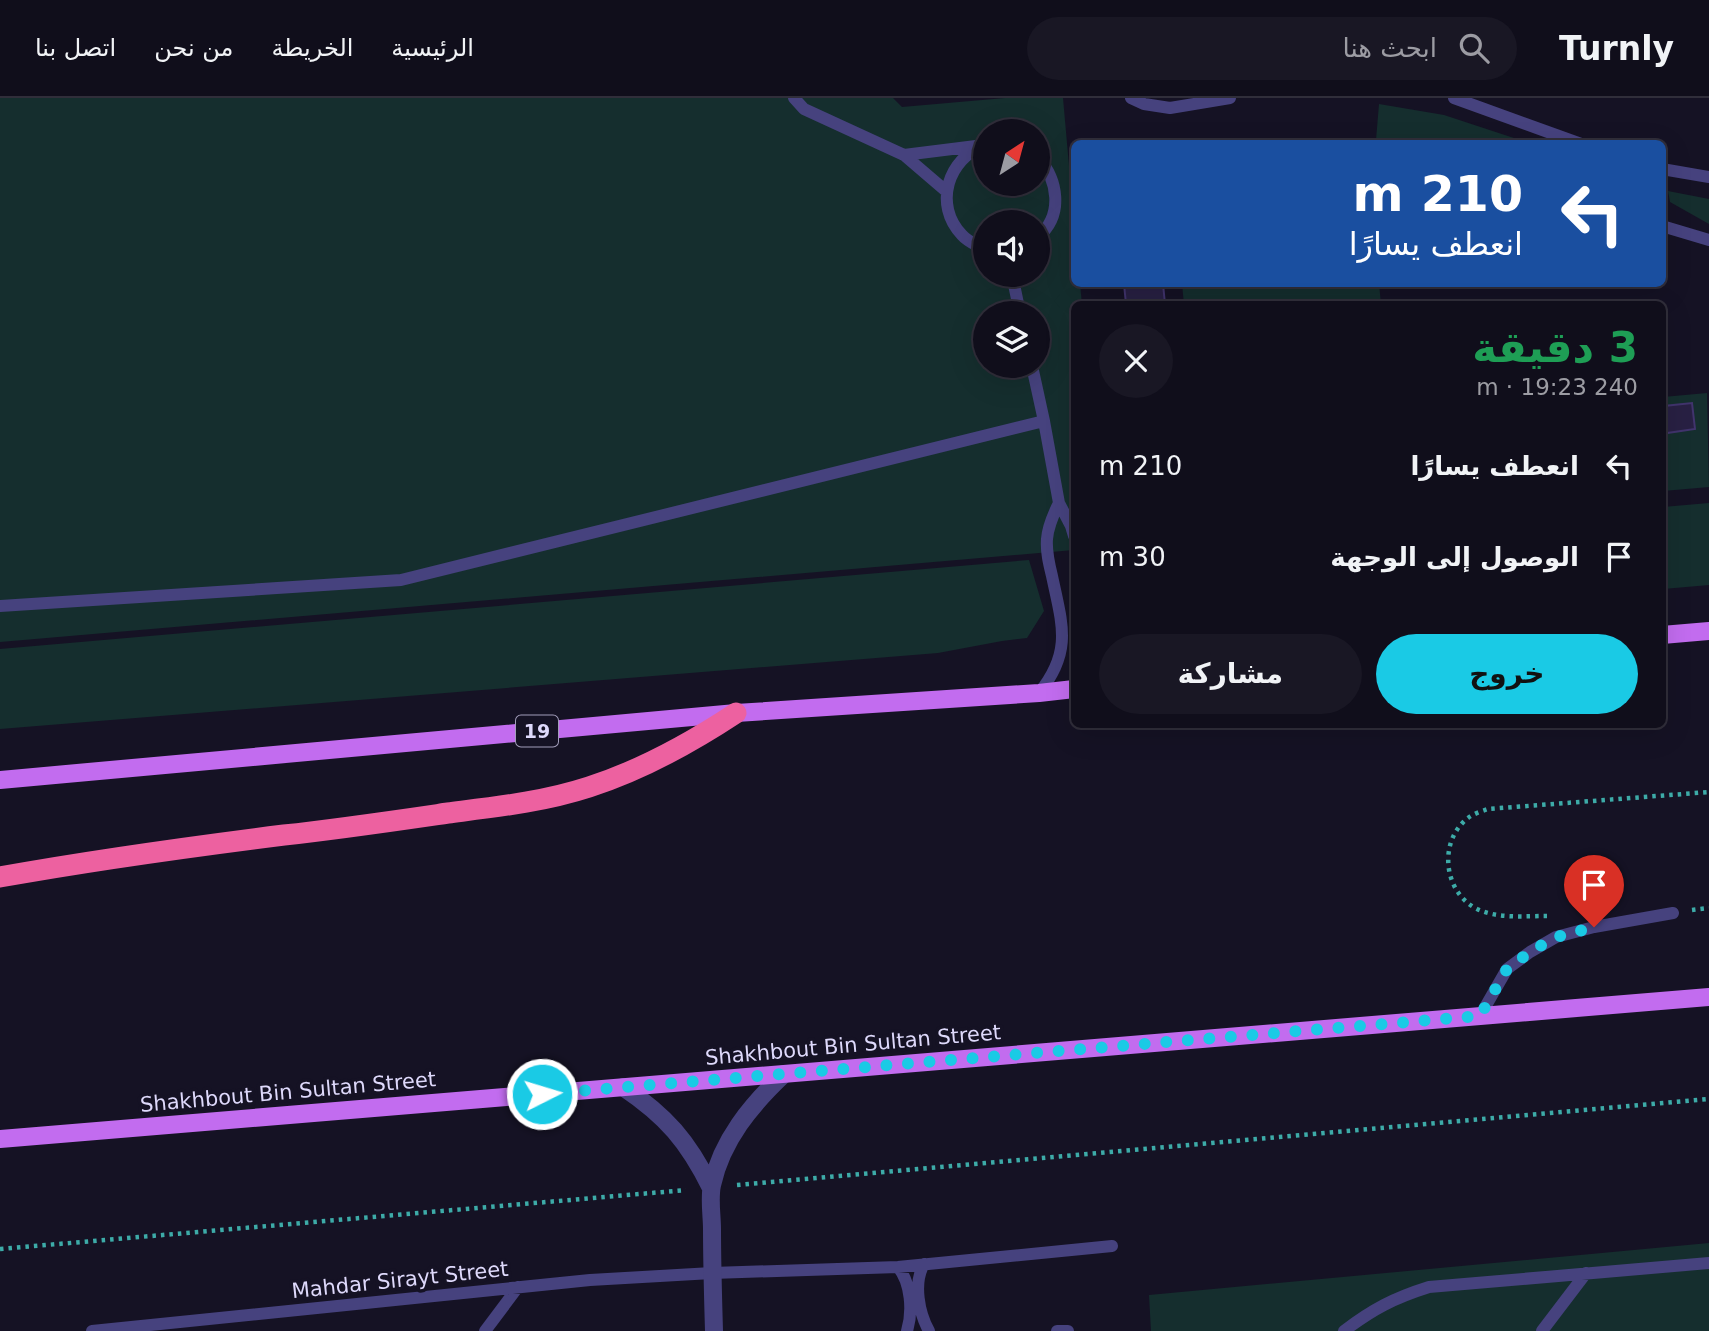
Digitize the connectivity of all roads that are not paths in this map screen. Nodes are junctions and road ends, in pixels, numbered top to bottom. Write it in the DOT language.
graph roads {
  1 [pos="794,98"];
  2 [pos="1131,98"];
  3 [pos="1230,98"];
  4 [pos="1454,98"];
  5 [pos="1570,140"];
  6 [pos="973,146"];
  7 [pos="973,151"];
  8 [pos="904,155"];
  9 [pos="1666,170"];
  10 [pos="1050,173"];
  11 [pos="1709,177"];
  12 [pos="946,191"];
  13 [pos="1050,220"];
  14 [pos="1666,227"];
  15 [pos="1709,240"];
  16 [pos="973,244"];
  17 [pos="1035,378"];
  18 [pos="1044,421"];
  19 [pos="1059,503"];
  20 [pos="1071,529"];
  21 [pos="0,606"];
  22 [pos="1709,631"];
  23 [pos="1666,635"];
  24 [pos="1071,689"];
  25 [pos="1039,693"];
  26 [pos="736,713"];
  27 [pos="0,780"];
  28 [pos="0,877"];
  29 [pos="1673,913"];
  30 [pos="1709,997"];
  31 [pos="1480,1016"];
  32 [pos="784,1074"];
  33 [pos="623,1087"];
  34 [pos="0,1139"];
  35 [pos="711,1188"];
  36 [pos="1112,1246"];
  37 [pos="1709,1263"];
  38 [pos="925,1264"];
  39 [pos="898,1267"];
  40 [pos="712,1273"];
  41 [pos="1586,1273"];
  42 [pos="518,1287"];
  43 [pos="92,1331"];
  44 [pos="485,1331"];
  45 [pos="713,1331"];
  46 [pos="907,1331"];
  47 [pos="929,1331"];
  48 [pos="1057,1331"];
  49 [pos="1068,1331"];
  50 [pos="1343,1331"];
  51 [pos="1542,1331"];
  1 -- 8 [label="lane"];
  2 -- 3 [label="lane"];
  4 -- 5 [label="lane"];
  6 -- 8 [label="lane"];
  7 -- 12 [label="lane"];
  8 -- 12 [label="lane"];
  9 -- 11 [label="lane"];
  10 -- 13 [label="lane"];
  12 -- 16 [label="lane"];
  14 -- 15 [label="lane"];
  17 -- 18 [label="lane"];
  18 -- 19 [label="lane"];
  18 -- 21 [label="lane"];
  19 -- 20 [label="lane"];
  19 -- 25 [label="lane"];
  22 -- 23 [label="main road"];
  24 -- 25 [label="main road, 19"];
  25 -- 26 [label="main road, 19"];
  26 -- 27 [label="main road, 19"];
  26 -- 28 [label="highway"];
  29 -- 31 [label="lane"];
  30 -- 31 [label="main road, Shakhbout Bin Sultan Street"];
  31 -- 32 [label="main road, Shakhbout Bin Sultan Street"];
  32 -- 33 [label="main road, Shakhbout Bin Sultan Street"];
  32 -- 35 [label="street"];
  33 -- 34 [label="main road, Shakhbout Bin Sultan Street"];
  33 -- 35 [label="street"];
  35 -- 40 [label="street"];
  36 -- 38 [label="lane, Mahdar Sirayt Street"];
  37 -- 41 [label="lane"];
  38 -- 39 [label="lane, Mahdar Sirayt Street"];
  38 -- 47 [label="lane"];
  39 -- 40 [label="lane, Mahdar Sirayt Street"];
  39 -- 46 [label="lane"];
  40 -- 42 [label="lane, Mahdar Sirayt Street"];
  40 -- 45 [label="street"];
  41 -- 50 [label="lane"];
  41 -- 51 [label="lane"];
  42 -- 43 [label="lane, Mahdar Sirayt Street"];
  42 -- 44 [label="lane"];
  48 -- 49 [label="lane"];
}
